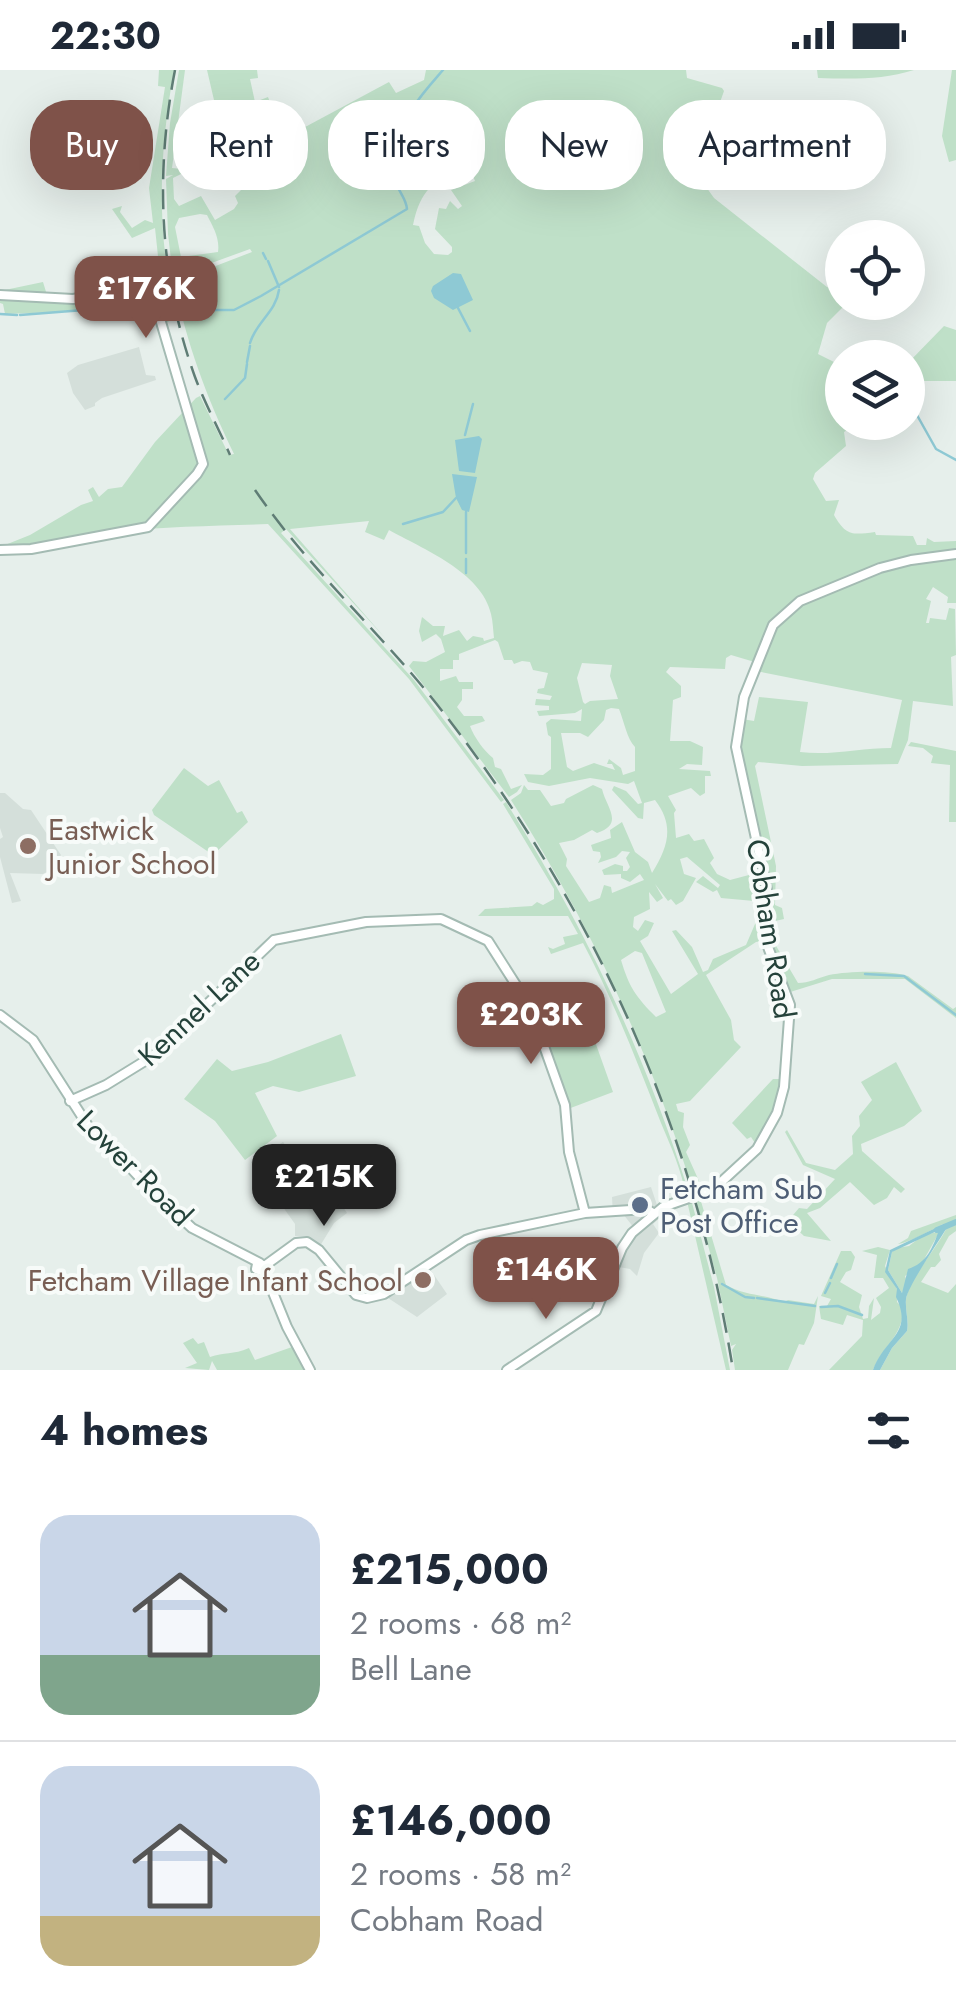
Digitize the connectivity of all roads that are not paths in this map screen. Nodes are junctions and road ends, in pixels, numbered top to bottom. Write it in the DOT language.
graph roads {
  1 [pos="0,295"];
  2 [pos="0,550"];
  3 [pos="956,554"];
  4 [pos="0,1015"];
  5 [pos="70,1101"];
  6 [pos="585,1213"];
  7 [pos="654,1213"];
  8 [pos="262,1267"];
  9 [pos="310,1370"];
  10 [pos="507,1370"];
  1 -- 2 [label="street"];
  3 -- 7 [label="street, Cobham Road"];
  4 -- 5 [label="street, Lower Road"];
  5 -- 6 [label="street, Kennel Lane"];
  5 -- 8 [label="street, Lower Road"];
  6 -- 7 [label="street"];
  6 -- 8 [label="street"];
  7 -- 10 [label="street, Cobham Road"];
  8 -- 9 [label="street"];
}
